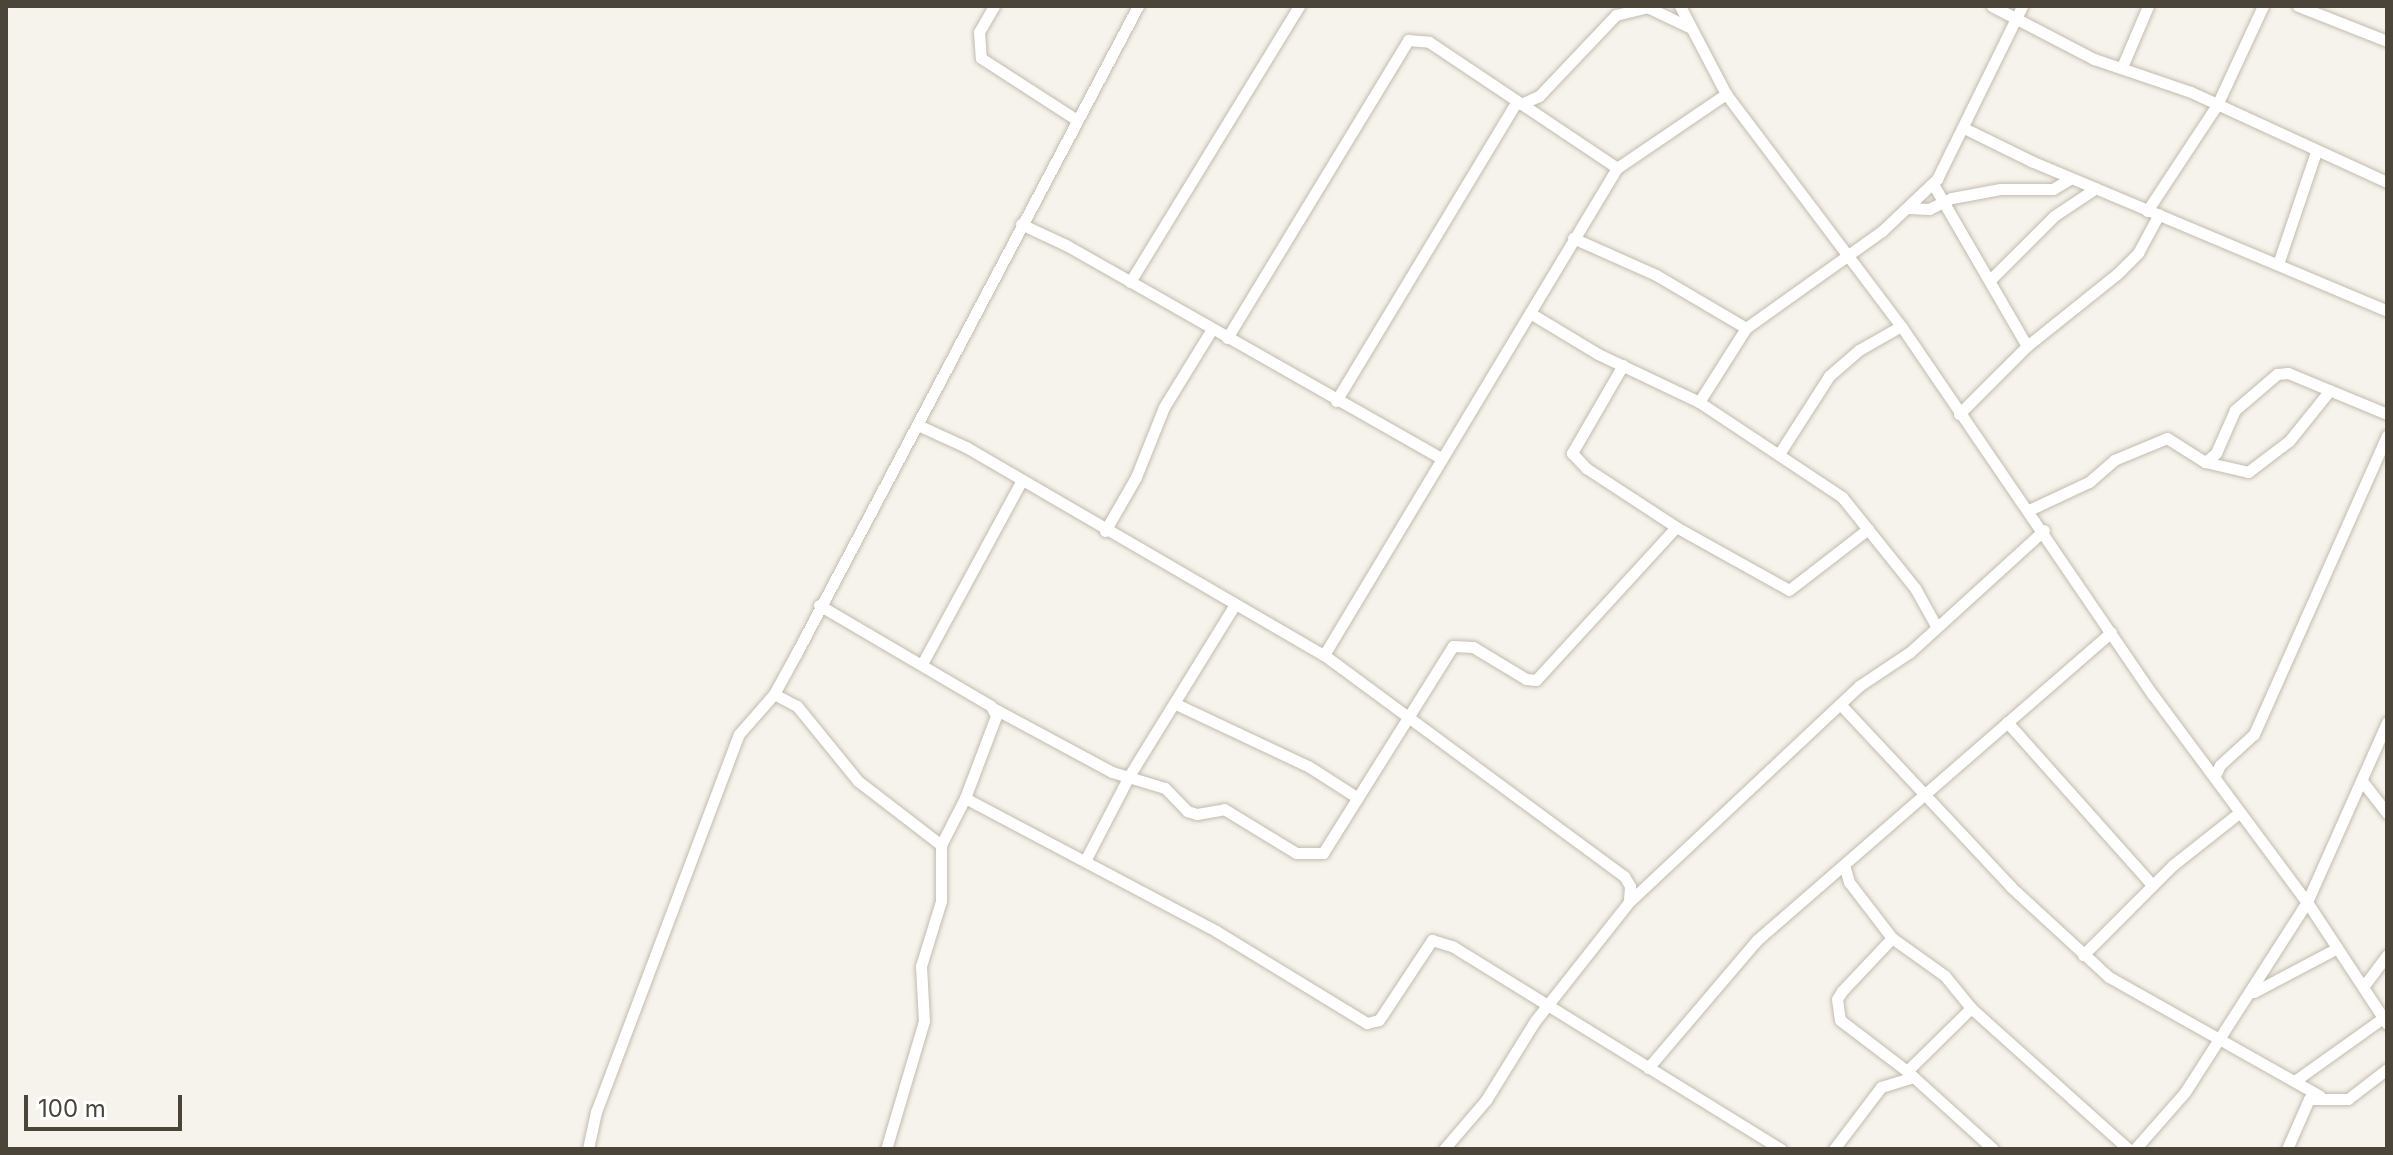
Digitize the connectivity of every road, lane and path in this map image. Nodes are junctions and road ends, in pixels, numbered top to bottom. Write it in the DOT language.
graph roads {
  1 [pos="994,6"];
  2 [pos="1138,6"];
  3 [pos="1299,6"];
  4 [pos="1646,6"];
  5 [pos="1680,6"];
  6 [pos="1992,6"];
  7 [pos="2148,6"];
  8 [pos="2263,6"];
  9 [pos="2298,6"];
  10 [pos="2019,12"];
  11 [pos="1689,27"];
  12 [pos="2387,41"];
  13 [pos="2122,67"];
  14 [pos="1726,94"];
  15 [pos="1519,102"];
  16 [pos="2217,105"];
  17 [pos="1077,120"];
  18 [pos="1964,128"];
  19 [pos="2316,152"];
  20 [pos="1617,168"];
  21 [pos="2071,178"];
  22 [pos="2387,182"];
  23 [pos="1933,184"];
  24 [pos="2096,188"];
  25 [pos="1941,203"];
  26 [pos="1909,208"];
  27 [pos="2147,211"];
  28 [pos="2159,214"];
  29 [pos="1021,224"];
  30 [pos="1573,238"];
  31 [pos="1849,255"];
  32 [pos="2278,264"];
  33 [pos="1992,278"];
  34 [pos="1130,282"];
  35 [pos="2387,311"];
  36 [pos="1530,313"];
  37 [pos="1901,326"];
  38 [pos="1746,328"];
  39 [pos="1212,329"];
  40 [pos="1227,338"];
  41 [pos="2027,346"];
  42 [pos="1623,365"];
  43 [pos="2330,390"];
  44 [pos="1336,401"];
  45 [pos="1699,402"];
  46 [pos="1959,414"];
  47 [pos="2386,415"];
  48 [pos="920,426"];
  49 [pos="2387,435"];
  50 [pos="1779,454"];
  51 [pos="1441,458"];
  52 [pos="2205,462"];
  53 [pos="1021,482"];
  54 [pos="2029,510"];
  55 [pos="1676,527"];
  56 [pos="1868,529"];
  57 [pos="2044,530"];
  58 [pos="1105,531"];
  59 [pos="819,605"];
  60 [pos="1234,606"];
  61 [pos="1935,624"];
  62 [pos="2111,632"];
  63 [pos="1324,655"];
  64 [pos="922,664"];
  65 [pos="774,694"];
  66 [pos="1176,704"];
  67 [pos="1840,704"];
  68 [pos="995,709"];
  69 [pos="1405,717"];
  70 [pos="2007,722"];
  71 [pos="2387,722"];
  72 [pos="1129,776"];
  73 [pos="2215,776"];
  74 [pos="2362,781"];
  75 [pos="1924,793"];
  76 [pos="965,798"];
  77 [pos="1358,798"];
  78 [pos="2240,812"];
  79 [pos="2387,813"];
  80 [pos="941,845"];
  81 [pos="1086,859"];
  82 [pos="1845,868"];
  83 [pos="2152,885"];
  84 [pos="1629,902"];
  85 [pos="2307,902"];
  86 [pos="1892,938"];
  87 [pos="2337,948"];
  88 [pos="2083,955"];
  89 [pos="2387,955"];
  90 [pos="2363,987"];
  91 [pos="2254,992"];
  92 [pos="1548,1007"];
  93 [pos="1971,1008"];
  94 [pos="2385,1021"];
  95 [pos="2219,1042"];
  96 [pos="1894,1061"];
  97 [pos="1648,1068"];
  98 [pos="2387,1069"];
  99 [pos="1910,1074"];
  100 [pos="2296,1080"];
  101 [pos="1889,1081"];
  102 [pos="2320,1096"];
  103 [pos="1773,1147"];
  104 [pos="588,1149"];
  105 [pos="886,1149"];
  106 [pos="1444,1149"];
  107 [pos="1834,1149"];
  108 [pos="1993,1149"];
  109 [pos="2128,1149"];
  110 [pos="2135,1149"];
  111 [pos="2287,1149"];
  1 -- 17 [label="street"];
  2 -- 17 [label="street"];
  3 -- 34 [label="street"];
  4 -- 11 [label="street"];
  4 -- 15 [label="street"];
  5 -- 11 [label="street"];
  6 -- 10 [label="street"];
  7 -- 13 [label="street"];
  8 -- 16 [label="street"];
  9 -- 12 [label="street"];
  10 -- 13 [label="street"];
  10 -- 18 [label="street"];
  11 -- 14 [label="street"];
  13 -- 16 [label="street"];
  14 -- 20 [label="street"];
  14 -- 31 [label="street"];
  15 -- 20 [label="street"];
  15 -- 40 [label="street"];
  15 -- 44 [label="street"];
  16 -- 19 [label="street"];
  16 -- 27 [label="street"];
  17 -- 29 [label="street"];
  18 -- 21 [label="street"];
  18 -- 23 [label="street"];
  19 -- 22 [label="street"];
  19 -- 32 [label="street"];
  20 -- 30 [label="street"];
  21 -- 24 [label="street"];
  21 -- 25 [label="street"];
  23 -- 25 [label="street"];
  23 -- 26 [label="street"];
  24 -- 27 [label="street"];
  24 -- 33 [label="street"];
  25 -- 26 [label="street"];
  25 -- 33 [label="street"];
  26 -- 31 [label="street"];
  27 -- 28 [label="street"];
  28 -- 32 [label="street"];
  28 -- 41 [label="street"];
  29 -- 34 [label="street"];
  29 -- 48 [label="street"];
  30 -- 36 [label="street"];
  30 -- 38 [label="street"];
  31 -- 37 [label="street"];
  31 -- 38 [label="street"];
  32 -- 35 [label="street"];
  33 -- 41 [label="street"];
  34 -- 39 [label="street"];
  36 -- 42 [label="street"];
  36 -- 51 [label="street"];
  37 -- 46 [label="street"];
  37 -- 50 [label="street"];
  38 -- 45 [label="street"];
  39 -- 40 [label="street"];
  39 -- 58 [label="street"];
  40 -- 44 [label="street"];
  41 -- 46 [label="street"];
  42 -- 45 [label="street"];
  42 -- 55 [label="street"];
  43 -- 47 [label="street"];
  43 -- 52 [label="street"];
  43 -- 52 [label="street"];
  44 -- 51 [label="street"];
  45 -- 50 [label="street"];
  46 -- 54 [label="street"];
  48 -- 53 [label="street"];
  48 -- 59 [label="street"];
  49 -- 73 [label="street"];
  50 -- 56 [label="street"];
  51 -- 63 [label="street"];
  52 -- 54 [label="street"];
  53 -- 58 [label="street"];
  53 -- 64 [label="street"];
  54 -- 57 [label="street"];
  55 -- 56 [label="street"];
  55 -- 69 [label="street"];
  56 -- 61 [label="street"];
  57 -- 61 [label="street"];
  57 -- 62 [label="street"];
  58 -- 60 [label="street"];
  59 -- 64 [label="street"];
  59 -- 65 [label="street"];
  60 -- 63 [label="street"];
  60 -- 66 [label="street"];
  61 -- 67 [label="street"];
  62 -- 70 [label="street"];
  62 -- 73 [label="street"];
  63 -- 69 [label="street"];
  64 -- 68 [label="street"];
  65 -- 80 [label="street"];
  65 -- 104 [label="street"];
  66 -- 72 [label="street"];
  66 -- 77 [label="street"];
  67 -- 75 [label="street"];
  67 -- 84 [label="street"];
  68 -- 72 [label="street"];
  68 -- 76 [label="street"];
  69 -- 77 [label="street"];
  69 -- 84 [label="street"];
  70 -- 75 [label="street"];
  70 -- 83 [label="street"];
  71 -- 74 [label="street"];
  72 -- 77 [label="street"];
  72 -- 81 [label="street"];
  73 -- 78 [label="street"];
  74 -- 79 [label="street"];
  74 -- 85 [label="street"];
  75 -- 82 [label="street"];
  75 -- 88 [label="street"];
  76 -- 80 [label="street"];
  76 -- 81 [label="street"];
  78 -- 83 [label="street"];
  78 -- 85 [label="street"];
  80 -- 105 [label="street"];
  81 -- 92 [label="street"];
  82 -- 86 [label="street"];
  82 -- 97 [label="street"];
  83 -- 88 [label="street"];
  84 -- 92 [label="street"];
  85 -- 87 [label="street"];
  85 -- 91 [label="street"];
  86 -- 93 [label="street"];
  86 -- 96 [label="street"];
  87 -- 90 [label="street"];
  87 -- 91 [label="street"];
  88 -- 95 [label="street"];
  89 -- 90 [label="street"];
  90 -- 94 [label="street"];
  91 -- 95 [label="street"];
  92 -- 97 [label="street"];
  92 -- 106 [label="street"];
  93 -- 99 [label="street"];
  93 -- 109 [label="street"];
  94 -- 100 [label="street"];
  95 -- 100 [label="street"];
  95 -- 110 [label="street"];
  96 -- 99 [label="street"];
  96 -- 101 [label="street"];
  97 -- 103 [label="street"];
  98 -- 102 [label="street"];
  99 -- 101 [label="street"];
  99 -- 108 [label="street"];
  100 -- 102 [label="street"];
  101 -- 107 [label="street"];
  102 -- 111 [label="street"];
}
